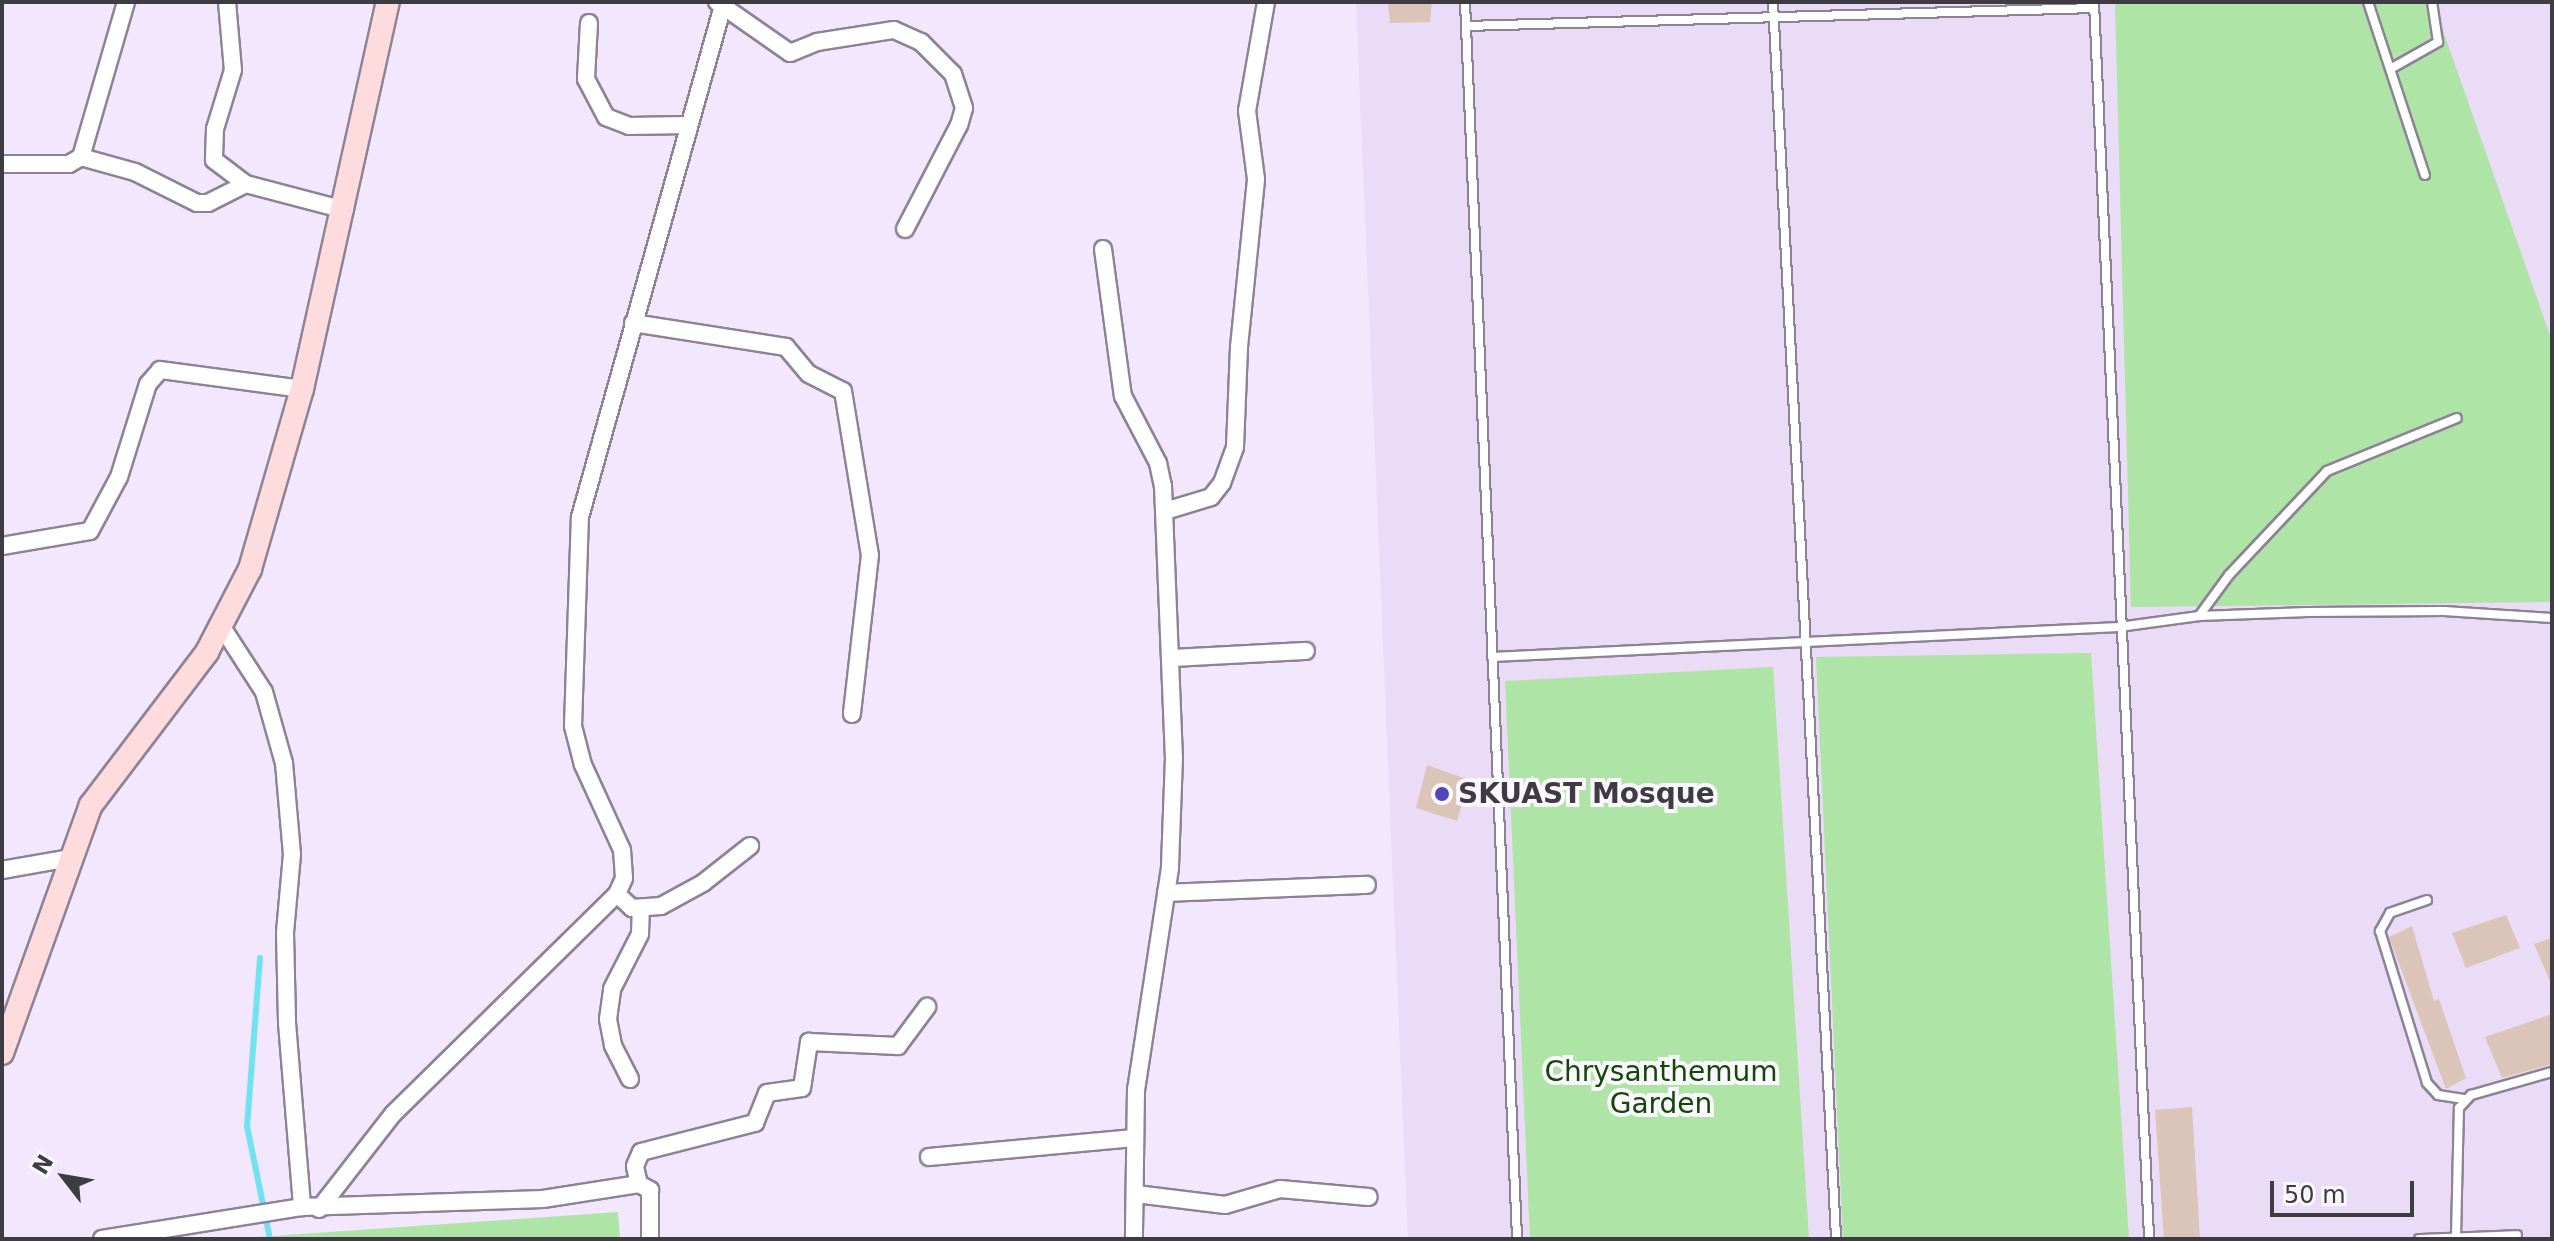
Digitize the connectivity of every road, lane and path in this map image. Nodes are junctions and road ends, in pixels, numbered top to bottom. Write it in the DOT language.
graph roads {
  1 [pos="126,2"];
  2 [pos="227,2"];
  3 [pos="388,2"];
  4 [pos="1266,2"];
  5 [pos="1465,2"];
  6 [pos="1773,2"];
  7 [pos="2368,2"];
  8 [pos="2432,2"];
  9 [pos="721,3"];
  10 [pos="2094,5"];
  11 [pos="1774,20"];
  12 [pos="589,23"];
  13 [pos="1466,26"];
  14 [pos="2392,68"];
  15 [pos="688,125"];
  16 [pos="81,157"];
  17 [pos="2,164"];
  18 [pos="2425,175"];
  19 [pos="246,184"];
  20 [pos="345,210"];
  21 [pos="905,229"];
  22 [pos="1103,249"];
  23 [pos="633,323"];
  24 [pos="302,389"];
  25 [pos="2457,418"];
  26 [pos="1165,511"];
  27 [pos="2,546"];
  28 [pos="2199,616"];
  29 [pos="2552,618"];
  30 [pos="222,627"];
  31 [pos="2119,627"];
  32 [pos="1805,642"];
  33 [pos="1306,651"];
  34 [pos="1492,657"];
  35 [pos="1171,658"];
  36 [pos="852,714"];
  37 [pos="750,846"];
  38 [pos="71,858"];
  39 [pos="2,870"];
  40 [pos="1367,885"];
  41 [pos="1166,893"];
  42 [pos="617,894"];
  43 [pos="2427,900"];
  44 [pos="641,910"];
  45 [pos="927,1007"];
  46 [pos="2,1053"];
  47 [pos="2552,1072"];
  48 [pos="630,1079"];
  49 [pos="2464,1099"];
  50 [pos="1134,1138"];
  51 [pos="929,1157"];
  52 [pos="639,1184"];
  53 [pos="1136,1194"];
  54 [pos="1369,1197"];
  55 [pos="310,1208"];
  56 [pos="2517,1235"];
  57 [pos="2456,1237"];
  58 [pos="102,1239"];
  59 [pos="650,1239"];
  60 [pos="1134,1239"];
  61 [pos="1517,1239"];
  62 [pos="1836,1239"];
  63 [pos="2149,1239"];
  64 [pos="2419,1239"];
  1 -- 16 [label="street"];
  2 -- 19 [label="street"];
  3 -- 20 [label="main road"];
  4 -- 26 [label="street"];
  5 -- 13 [label="lane"];
  6 -- 11 [label="lane"];
  7 -- 14 [label="lane"];
  8 -- 14 [label="lane"];
  9 -- 15 [label="street"];
  9 -- 21 [label="street"];
  10 -- 11 [label="lane"];
  10 -- 31 [label="lane"];
  11 -- 13 [label="lane"];
  11 -- 32 [label="lane"];
  12 -- 15 [label="street"];
  13 -- 34 [label="lane"];
  14 -- 18 [label="lane"];
  15 -- 23 [label="street"];
  16 -- 17 [label="street"];
  16 -- 19 [label="street"];
  19 -- 20 [label="street"];
  20 -- 24 [label="main road"];
  22 -- 26 [label="street"];
  23 -- 36 [label="street"];
  23 -- 42 [label="street"];
  24 -- 27 [label="street"];
  24 -- 30 [label="main road"];
  25 -- 28 [label="lane"];
  26 -- 35 [label="street"];
  28 -- 29 [label="lane"];
  28 -- 31 [label="lane"];
  30 -- 38 [label="main road"];
  30 -- 55 [label="street"];
  31 -- 32 [label="lane"];
  31 -- 63 [label="lane"];
  32 -- 34 [label="lane"];
  32 -- 62 [label="lane"];
  33 -- 35 [label="street"];
  34 -- 61 [label="lane"];
  35 -- 41 [label="street"];
  37 -- 44 [label="street"];
  38 -- 39 [label="street"];
  38 -- 46 [label="main road"];
  40 -- 41 [label="street"];
  41 -- 50 [label="street"];
  42 -- 44 [label="street"];
  42 -- 55 [label="street"];
  43 -- 49 [label="lane"];
  44 -- 48 [label="street"];
  45 -- 52 [label="street"];
  47 -- 49 [label="lane"];
  49 -- 57 [label="lane"];
  50 -- 51 [label="street"];
  50 -- 53 [label="street"];
  52 -- 55 [label="street"];
  52 -- 59 [label="street"];
  53 -- 54 [label="street"];
  53 -- 60 [label="street"];
  55 -- 58 [label="street"];
  56 -- 57 [label="lane"];
  57 -- 64 [label="lane"];
}
